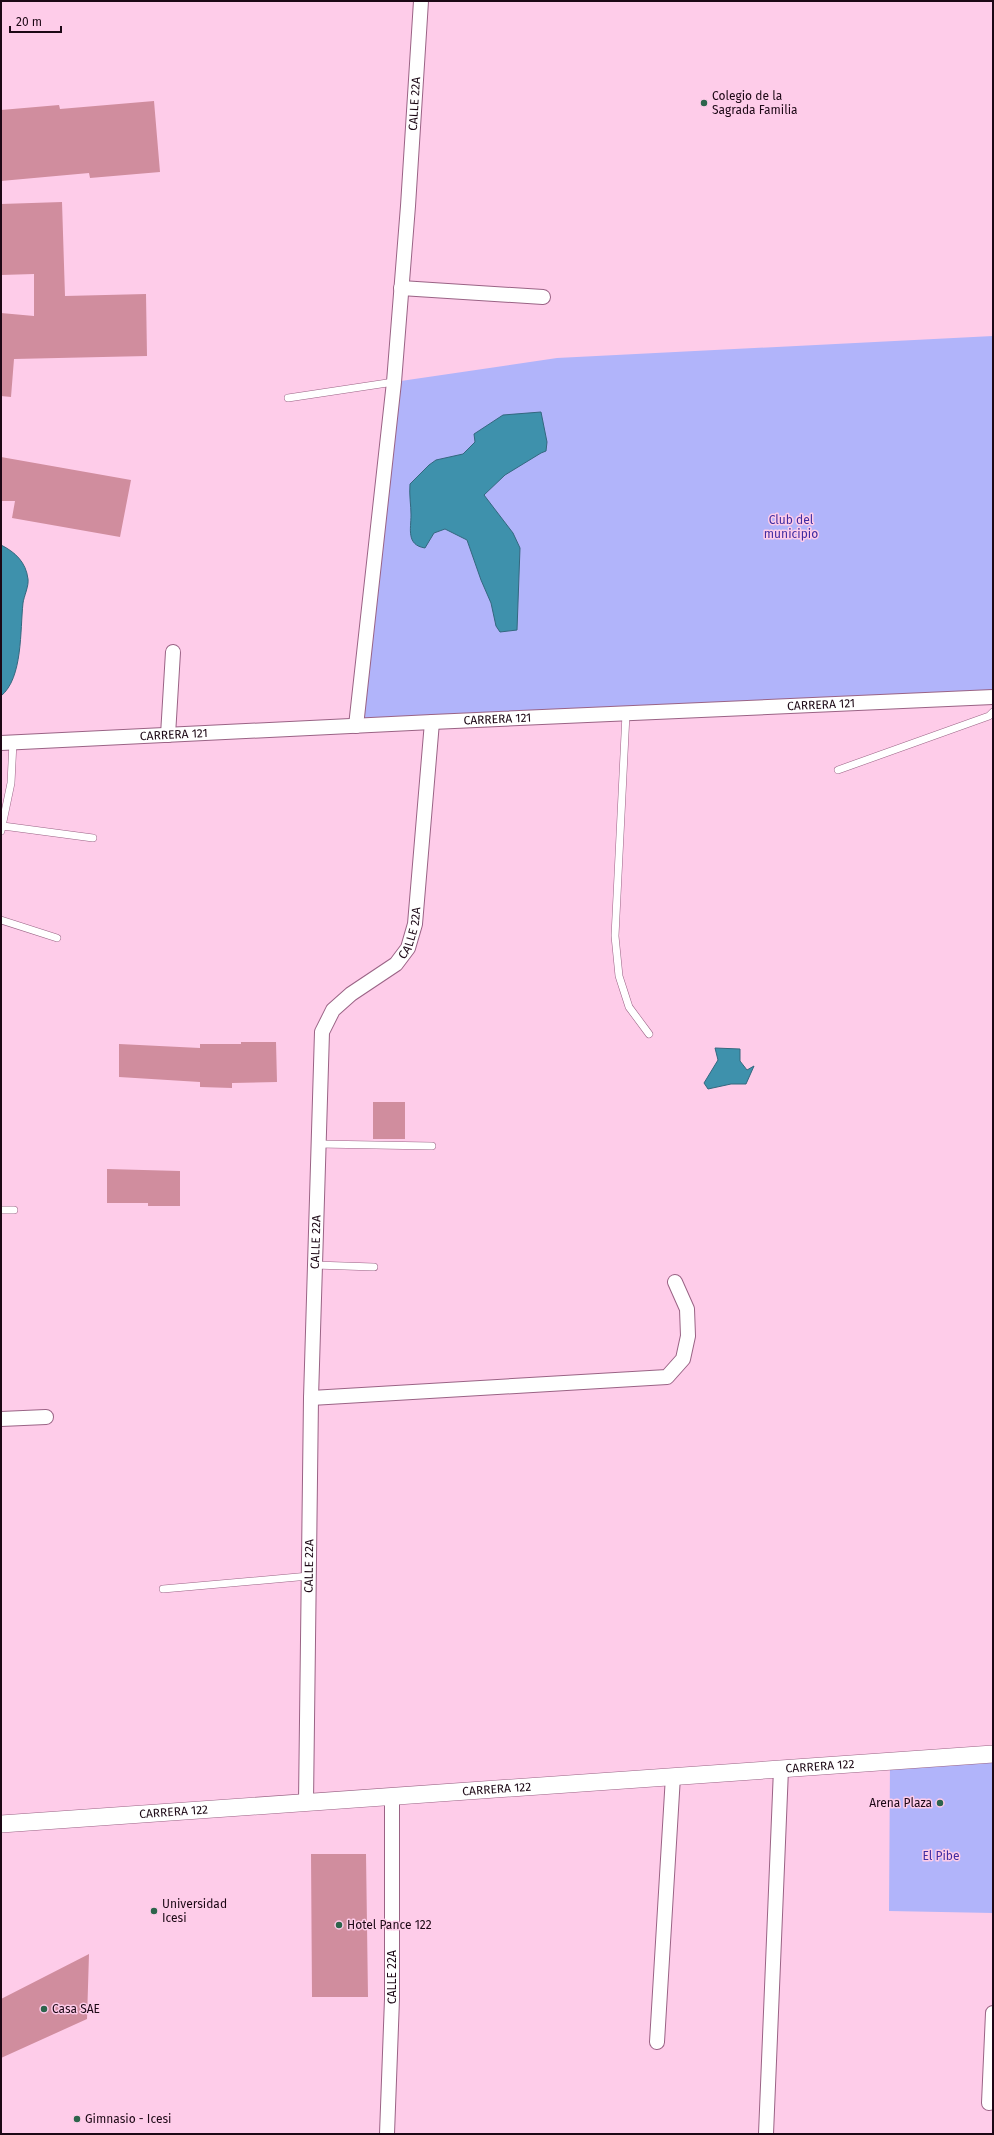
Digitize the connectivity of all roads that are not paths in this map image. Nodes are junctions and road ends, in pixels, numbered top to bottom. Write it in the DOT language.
graph roads {
  1 [pos="421,1"];
  2 [pos="401,288"];
  3 [pos="543,296"];
  4 [pos="394,382"];
  5 [pos="288,398"];
  6 [pos="173,652"];
  7 [pos="993,697"];
  8 [pos="993,712"];
  9 [pos="626,714"];
  10 [pos="432,722"];
  11 [pos="356,726"];
  12 [pos="168,735"];
  13 [pos="7,743"];
  14 [pos="838,770"];
  15 [pos="2,829"];
  16 [pos="93,838"];
  17 [pos="1,920"];
  18 [pos="57,938"];
  19 [pos="649,1034"];
  20 [pos="319,1144"];
  21 [pos="432,1146"];
  22 [pos="1,1210"];
  23 [pos="14,1210"];
  24 [pos="315,1265"];
  25 [pos="374,1267"];
  26 [pos="675,1282"];
  27 [pos="311,1398"];
  28 [pos="46,1417"];
  29 [pos="1,1419"];
  30 [pos="309,1576"];
  31 [pos="163,1589"];
  32 [pos="993,1754"];
  33 [pos="781,1769"];
  34 [pos="673,1776"];
  35 [pos="392,1796"];
  36 [pos="306,1802"];
  37 [pos="1,1824"];
  38 [pos="993,2013"];
  39 [pos="657,2042"];
  40 [pos="989,2102"];
  41 [pos="387,2134"];
  42 [pos="766,2134"];
  1 -- 2 [label="street, CALLE 22A"];
  2 -- 3 [label="street"];
  2 -- 4 [label="street, CALLE 22A"];
  4 -- 5 [label="lane"];
  4 -- 11 [label="street, CALLE 22A"];
  6 -- 12 [label="street"];
  7 -- 9 [label="street, CARRERA 121"];
  8 -- 14 [label="lane"];
  9 -- 10 [label="street, CARRERA 121"];
  9 -- 19 [label="lane"];
  10 -- 11 [label="street, CARRERA 121"];
  10 -- 20 [label="street, CALLE 22A"];
  11 -- 12 [label="street, CARRERA 121"];
  12 -- 13 [label="street, CARRERA 121"];
  13 -- 15 [label="lane"];
  15 -- 16 [label="lane"];
  17 -- 18 [label="lane"];
  20 -- 21 [label="lane"];
  20 -- 24 [label="street, CALLE 22A"];
  22 -- 23 [label="lane"];
  24 -- 25 [label="lane"];
  24 -- 27 [label="street, CALLE 22A"];
  26 -- 27 [label="street"];
  27 -- 30 [label="street, CALLE 22A"];
  28 -- 29 [label="street"];
  30 -- 31 [label="lane"];
  30 -- 36 [label="street, CALLE 22A"];
  32 -- 33 [label="street, CARRERA 122"];
  33 -- 34 [label="street, CARRERA 122"];
  33 -- 42 [label="street"];
  34 -- 35 [label="street, CARRERA 122"];
  34 -- 39 [label="street"];
  35 -- 36 [label="street, CARRERA 122"];
  35 -- 41 [label="street, CALLE 22A"];
  36 -- 37 [label="street, CARRERA 122"];
  38 -- 40 [label="street"];
}
